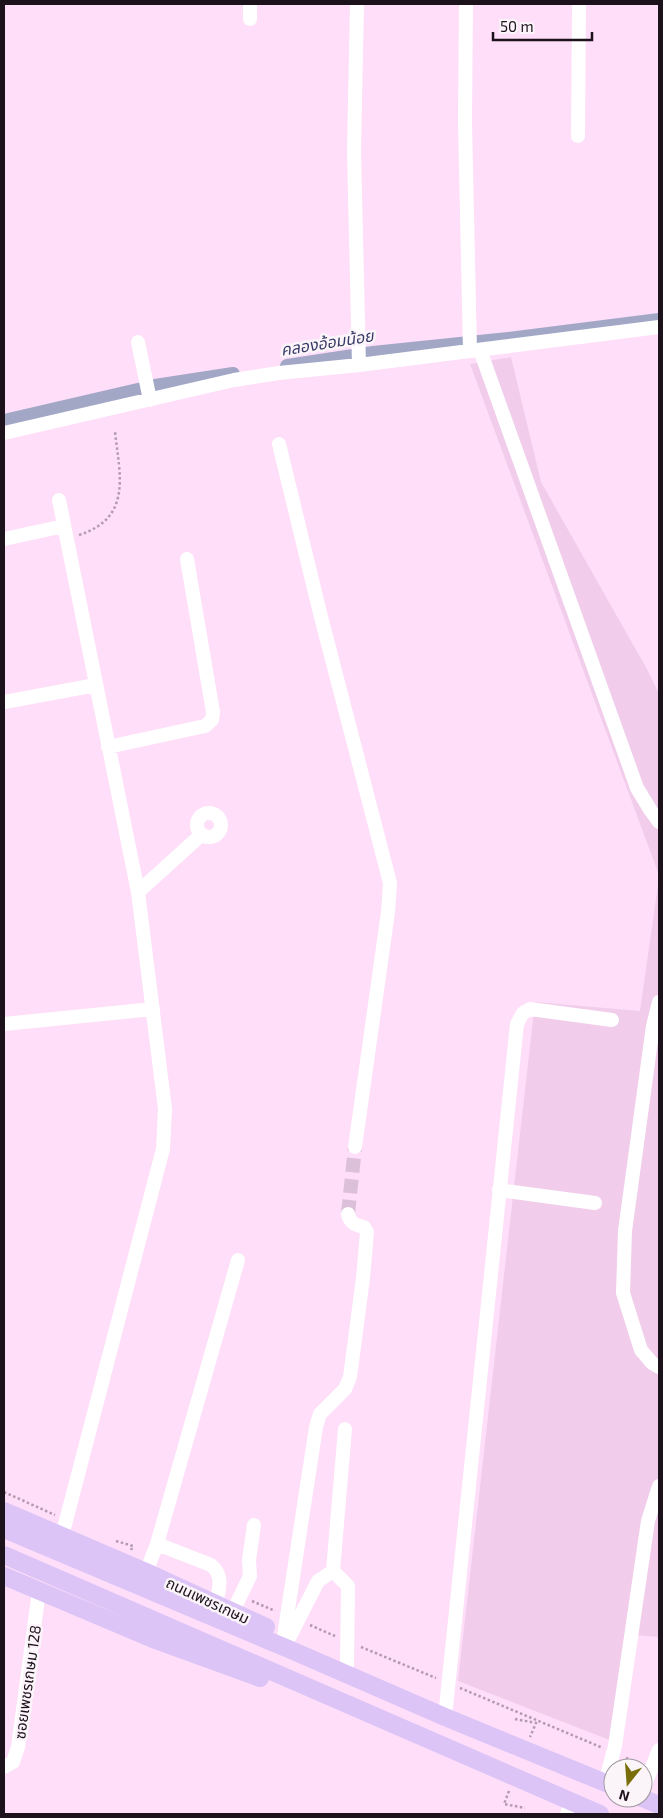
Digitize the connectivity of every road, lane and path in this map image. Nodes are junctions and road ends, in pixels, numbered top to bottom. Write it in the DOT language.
graph roads {
  1 [pos="250,4"];
  2 [pos="357,4"];
  3 [pos="466,4"];
  4 [pos="579,4"];
  5 [pos="250,19"];
  6 [pos="578,136"];
  7 [pos="659,327"];
  8 [pos="138,342"];
  9 [pos="473,347"];
  10 [pos="359,358"];
  11 [pos="148,392"];
  12 [pos="115,432"];
  13 [pos="4,433"];
  14 [pos="279,444"];
  15 [pos="59,500"];
  16 [pos="65,532"];
  17 [pos="4,539"];
  18 [pos="187,559"];
  19 [pos="96,685"];
  20 [pos="4,702"];
  21 [pos="108,747"];
  22 [pos="659,822"];
  23 [pos="201,835"];
  24 [pos="138,892"];
  25 [pos="659,1002"];
  26 [pos="152,1009"];
  27 [pos="612,1020"];
  28 [pos="4,1024"];
  29 [pos="356,1147"];
  30 [pos="499,1190"];
  31 [pos="595,1203"];
  32 [pos="348,1214"];
  33 [pos="238,1260"];
  34 [pos="659,1367"];
  35 [pos="345,1429"];
  36 [pos="659,1486"];
  37 [pos="4,1510"];
  38 [pos="254,1525"];
  39 [pos="4,1529"];
  40 [pos="62,1536"];
  41 [pos="110,1540"];
  42 [pos="156,1544"];
  43 [pos="132,1546"];
  44 [pos="4,1555"];
  45 [pos="333,1571"];
  46 [pos="146,1572"];
  47 [pos="4,1576"];
  48 [pos="39,1591"];
  49 [pos="216,1604"];
  50 [pos="237,1604"];
  51 [pos="293,1618"];
  52 [pos="287,1637"];
  53 [pos="348,1641"];
  54 [pos="347,1666"];
  55 [pos="449,1683"];
  56 [pos="406,1700"];
  57 [pos="356,1708"];
  58 [pos="445,1717"];
  59 [pos="515,1719"];
  60 [pos="536,1723"];
  61 [pos="659,1750"];
  62 [pos="613,1752"];
  63 [pos="612,1758"];
  64 [pos="628,1758"];
  65 [pos="653,1765"];
  66 [pos="4,1766"];
  67 [pos="603,1782"];
  68 [pos="504,1804"];
  69 [pos="525,1808"];
  70 [pos="569,1808"];
  71 [pos="600,1814"];
  1 -- 5 [label="street"];
  2 -- 10 [label="street"];
  3 -- 9 [label="street"];
  4 -- 6 [label="street"];
  7 -- 9 [label="street"];
  8 -- 11 [label="street"];
  9 -- 10 [label="street"];
  9 -- 22 [label="street"];
  10 -- 11 [label="street"];
  11 -- 13 [label="street"];
  12 -- 16 [label="path"];
  14 -- 29 [label="street"];
  15 -- 16 [label="street"];
  16 -- 17 [label="street"];
  16 -- 19 [label="street"];
  18 -- 21 [label="street"];
  19 -- 20 [label="street"];
  19 -- 21 [label="street"];
  21 -- 24 [label="street"];
  23 -- 24 [label="street"];
  24 -- 26 [label="street"];
  25 -- 34 [label="street"];
  26 -- 28 [label="street"];
  26 -- 40 [label="street"];
  27 -- 30 [label="street"];
  30 -- 31 [label="street"];
  30 -- 55 [label="street"];
  32 -- 51 [label="street"];
  33 -- 42 [label="street"];
  35 -- 45 [label="street"];
  36 -- 62 [label="street"];
  37 -- 40 [label="main road, ถนนเพชรเกษม"];
  38 -- 50 [label="street"];
  39 -- 56 [label="main road, ถนนเพชรเกษม"];
  40 -- 46 [label="main road, ถนนเพชรเกษม"];
  41 -- 43 [label="path"];
  42 -- 46 [label="street"];
  42 -- 49 [label="street"];
  44 -- 57 [label="main road"];
  45 -- 51 [label="street"];
  45 -- 53 [label="street"];
  46 -- 49 [label="main road, ถนนเพชรเกษม"];
  47 -- 48 [label="main road"];
  48 -- 57 [label="main road"];
  48 -- 66 [label="street, ซอยเพชรเกษม 128"];
  49 -- 50 [label="main road, ถนนเพชรเกษม"];
  50 -- 51 [label="path"];
  50 -- 52 [label="main road, ถนนเพชรเกษม"];
  51 -- 52 [label="street"];
  51 -- 53 [label="path"];
  52 -- 54 [label="main road, ถนนเพชรเกษม"];
  53 -- 54 [label="street"];
  53 -- 55 [label="path"];
  54 -- 56 [label="main road, ถนนเพชรเกษม"];
  55 -- 58 [label="street"];
  55 -- 62 [label="path"];
  56 -- 58 [label="main road, ถนนเพชรเกษม"];
  57 -- 70 [label="main road"];
  58 -- 67 [label="main road, ถนนเพชรเกษม"];
  59 -- 60 [label="path"];
  61 -- 65 [label="street"];
  62 -- 63 [label="street"];
  62 -- 64 [label="path"];
  68 -- 69 [label="path"];
  70 -- 71 [label="main road"];
}
